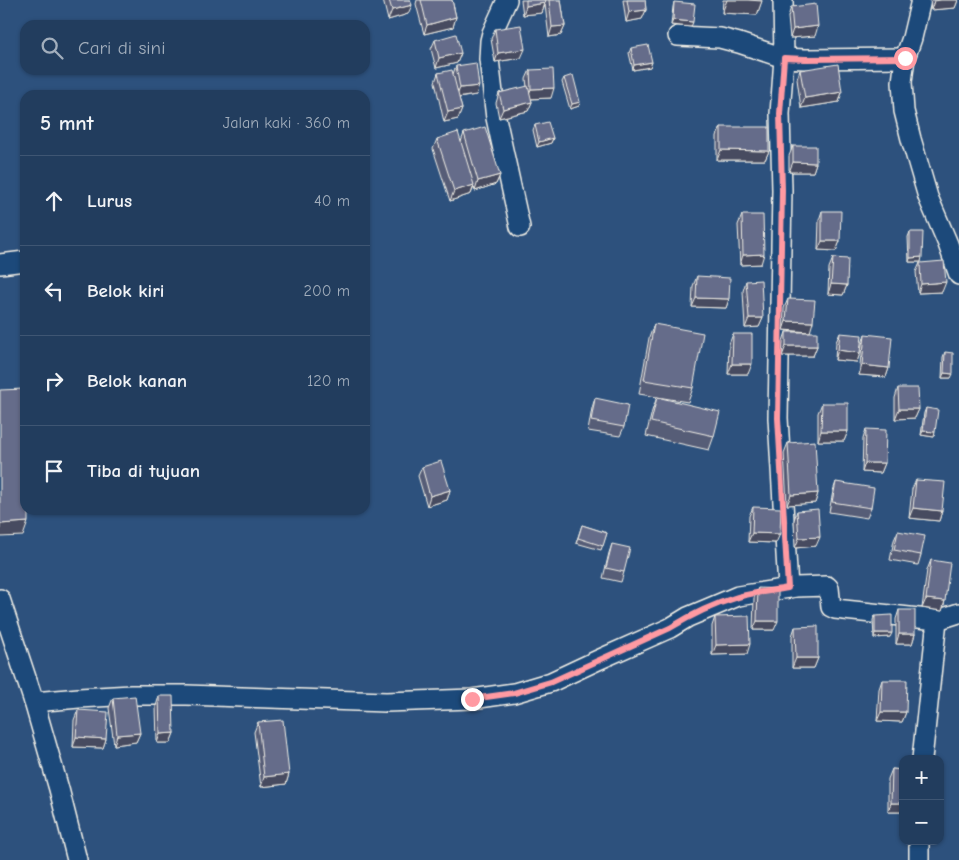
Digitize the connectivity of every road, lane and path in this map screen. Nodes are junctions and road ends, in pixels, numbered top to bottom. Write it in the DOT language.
graph roads {
  1 [pos="507,0"];
  2 [pos="783,0"];
  3 [pos="921,0"];
  4 [pos="678,36"];
  5 [pos="784,58"];
  6 [pos="905,58"];
  7 [pos="520,227"];
  8 [pos="20,262"];
  9 [pos="0,264"];
  10 [pos="959,274"];
  11 [pos="788,588"];
  12 [pos="0,598"];
  13 [pos="959,613"];
  14 [pos="937,620"];
  15 [pos="34,702"];
  16 [pos="922,755"];
  17 [pos="919,845"];
  18 [pos="77,860"];
  19 [pos="919,860"];
  1 -- 7 [label="street"];
  2 -- 5 [label="street"];
  3 -- 6 [label="street"];
  4 -- 5 [label="street"];
  5 -- 6 [label="street"];
  5 -- 11 [label="street"];
  6 -- 10 [label="street"];
  8 -- 9 [label="street"];
  11 -- 14 [label="street"];
  11 -- 15 [label="street"];
  12 -- 15 [label="street"];
  13 -- 14 [label="street"];
  14 -- 16 [label="street"];
  15 -- 18 [label="street"];
  17 -- 19 [label="street"];
}
